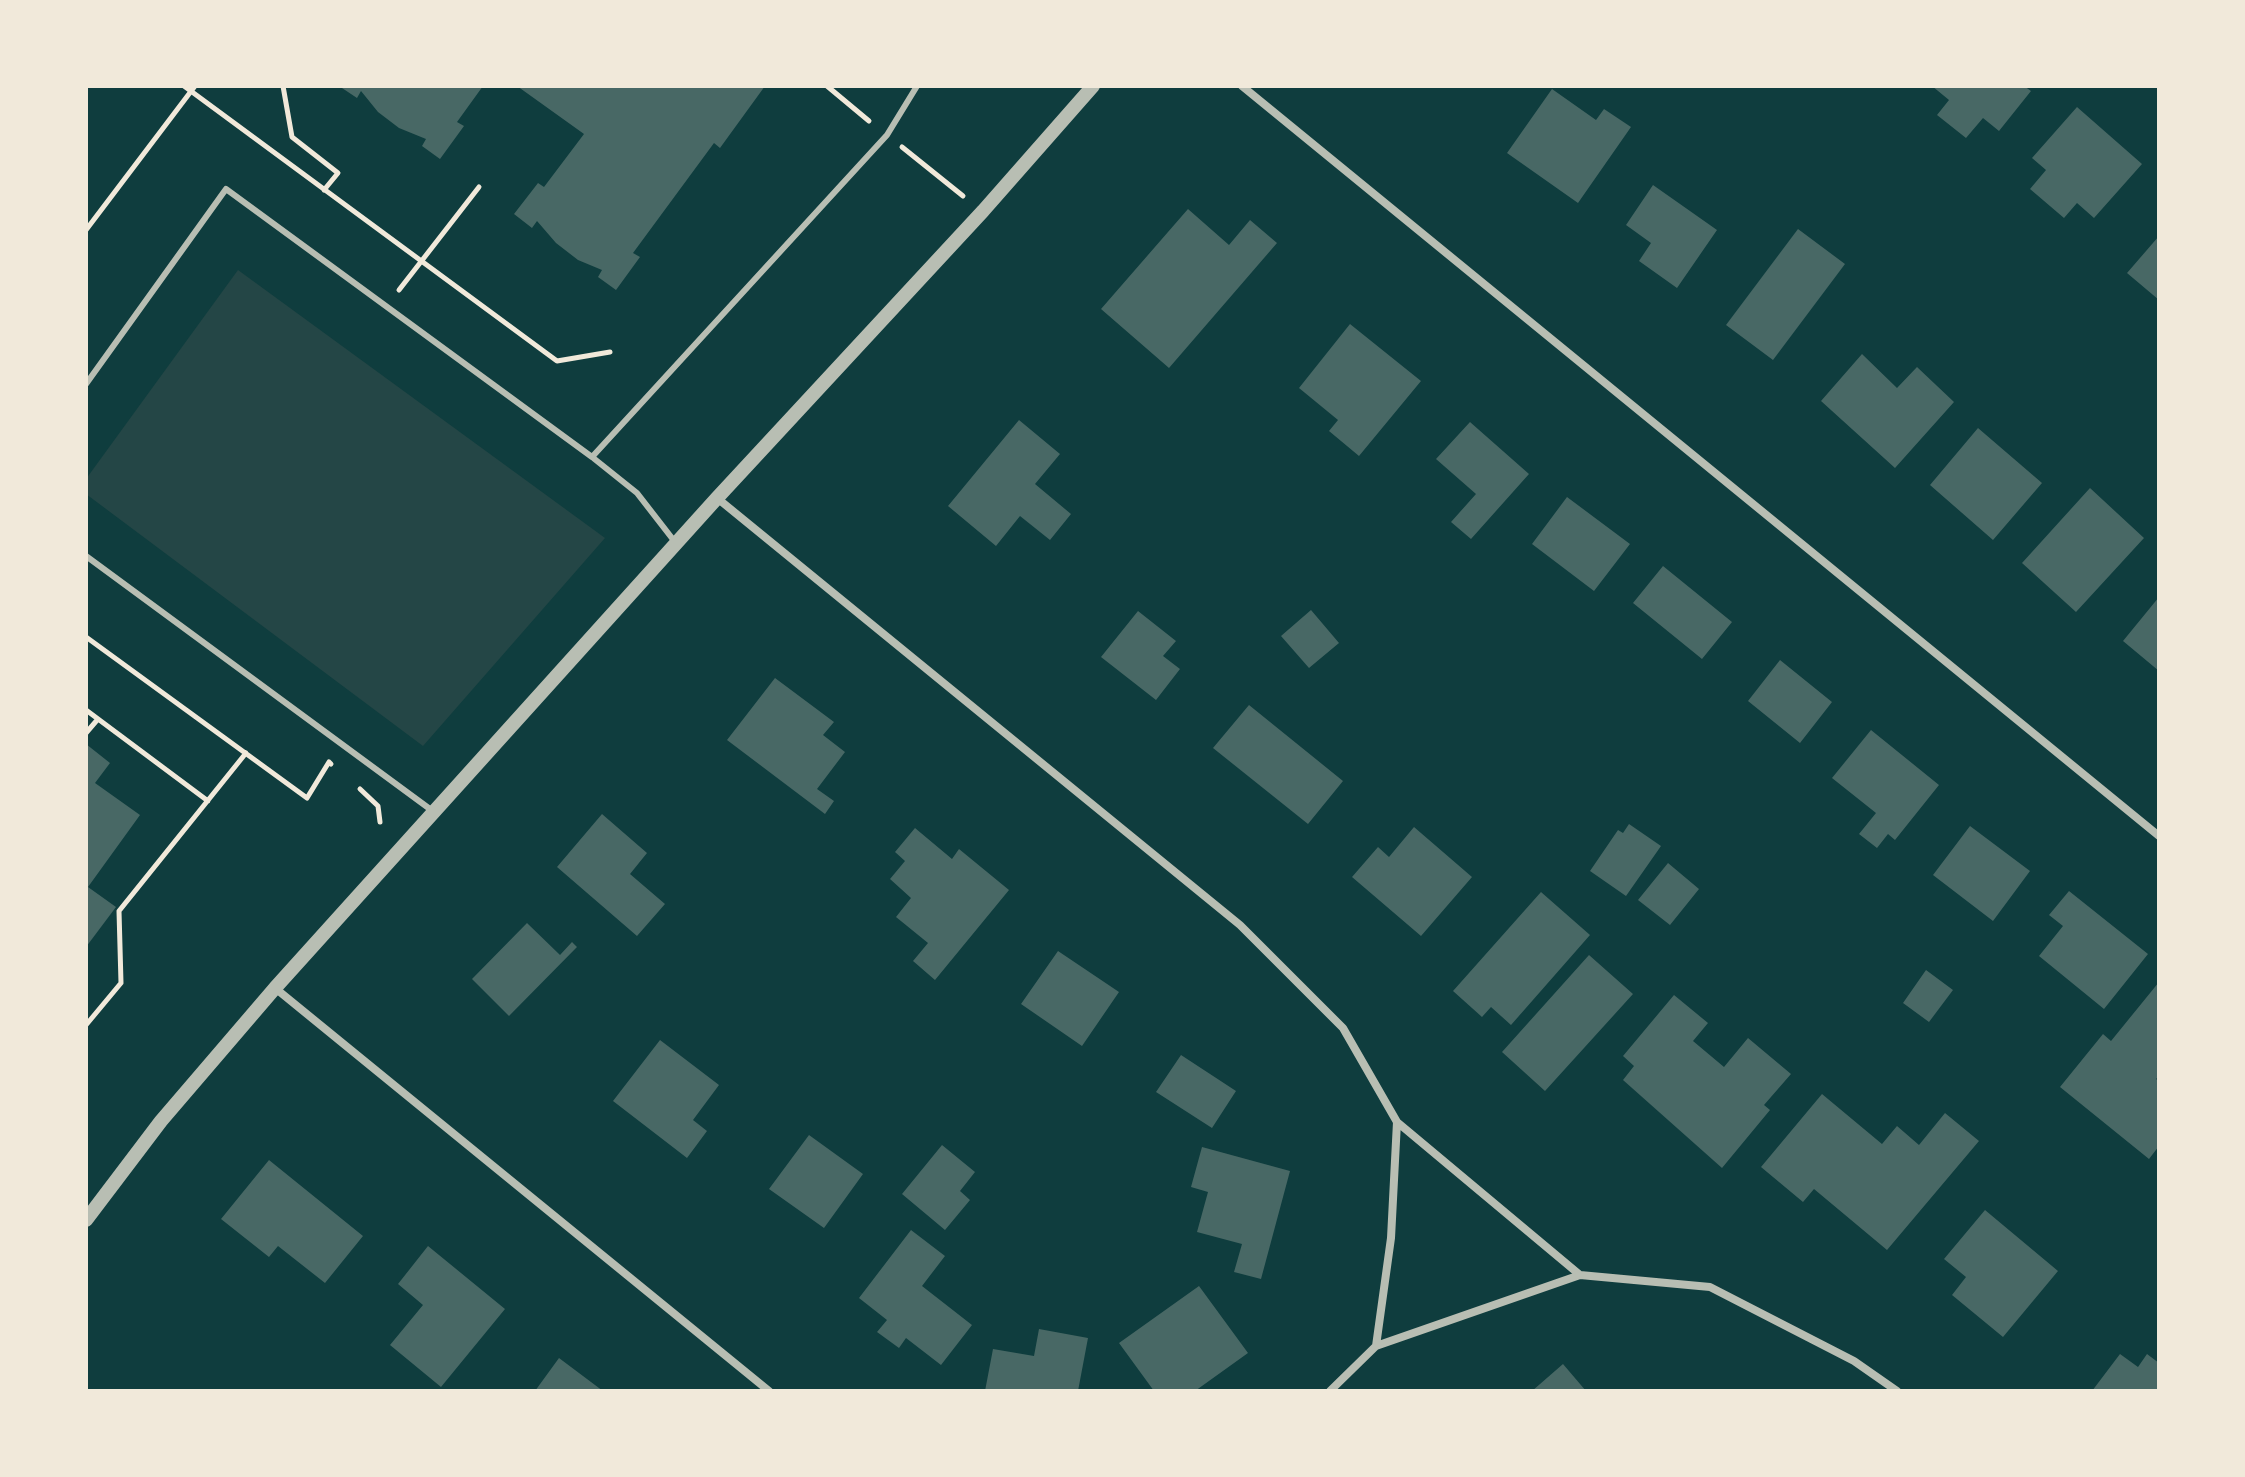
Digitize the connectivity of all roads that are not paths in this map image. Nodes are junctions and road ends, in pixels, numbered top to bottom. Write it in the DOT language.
graph roads {
  1 [pos="917,86"];
  2 [pos="1093,86"];
  3 [pos="1242,86"];
  4 [pos="86,384"];
  5 [pos="592,457"];
  6 [pos="717,498"];
  7 [pos="677,545"];
  8 [pos="86,556"];
  9 [pos="434,812"];
  10 [pos="2159,836"];
  11 [pos="275,988"];
  12 [pos="1397,1122"];
  13 [pos="86,1220"];
  14 [pos="1580,1275"];
  15 [pos="1376,1346"];
  16 [pos="769,1391"];
  17 [pos="1330,1391"];
  18 [pos="1897,1391"];
  1 -- 5 [label="lane"];
  2 -- 6 [label="street"];
  3 -- 10 [label="street"];
  4 -- 5 [label="lane"];
  5 -- 7 [label="lane"];
  6 -- 7 [label="street"];
  6 -- 12 [label="street"];
  7 -- 9 [label="street"];
  8 -- 9 [label="lane"];
  9 -- 11 [label="street"];
  11 -- 13 [label="street"];
  11 -- 16 [label="street"];
  12 -- 14 [label="street"];
  12 -- 15 [label="street"];
  14 -- 15 [label="street"];
  14 -- 18 [label="street"];
  15 -- 17 [label="street"];
}
